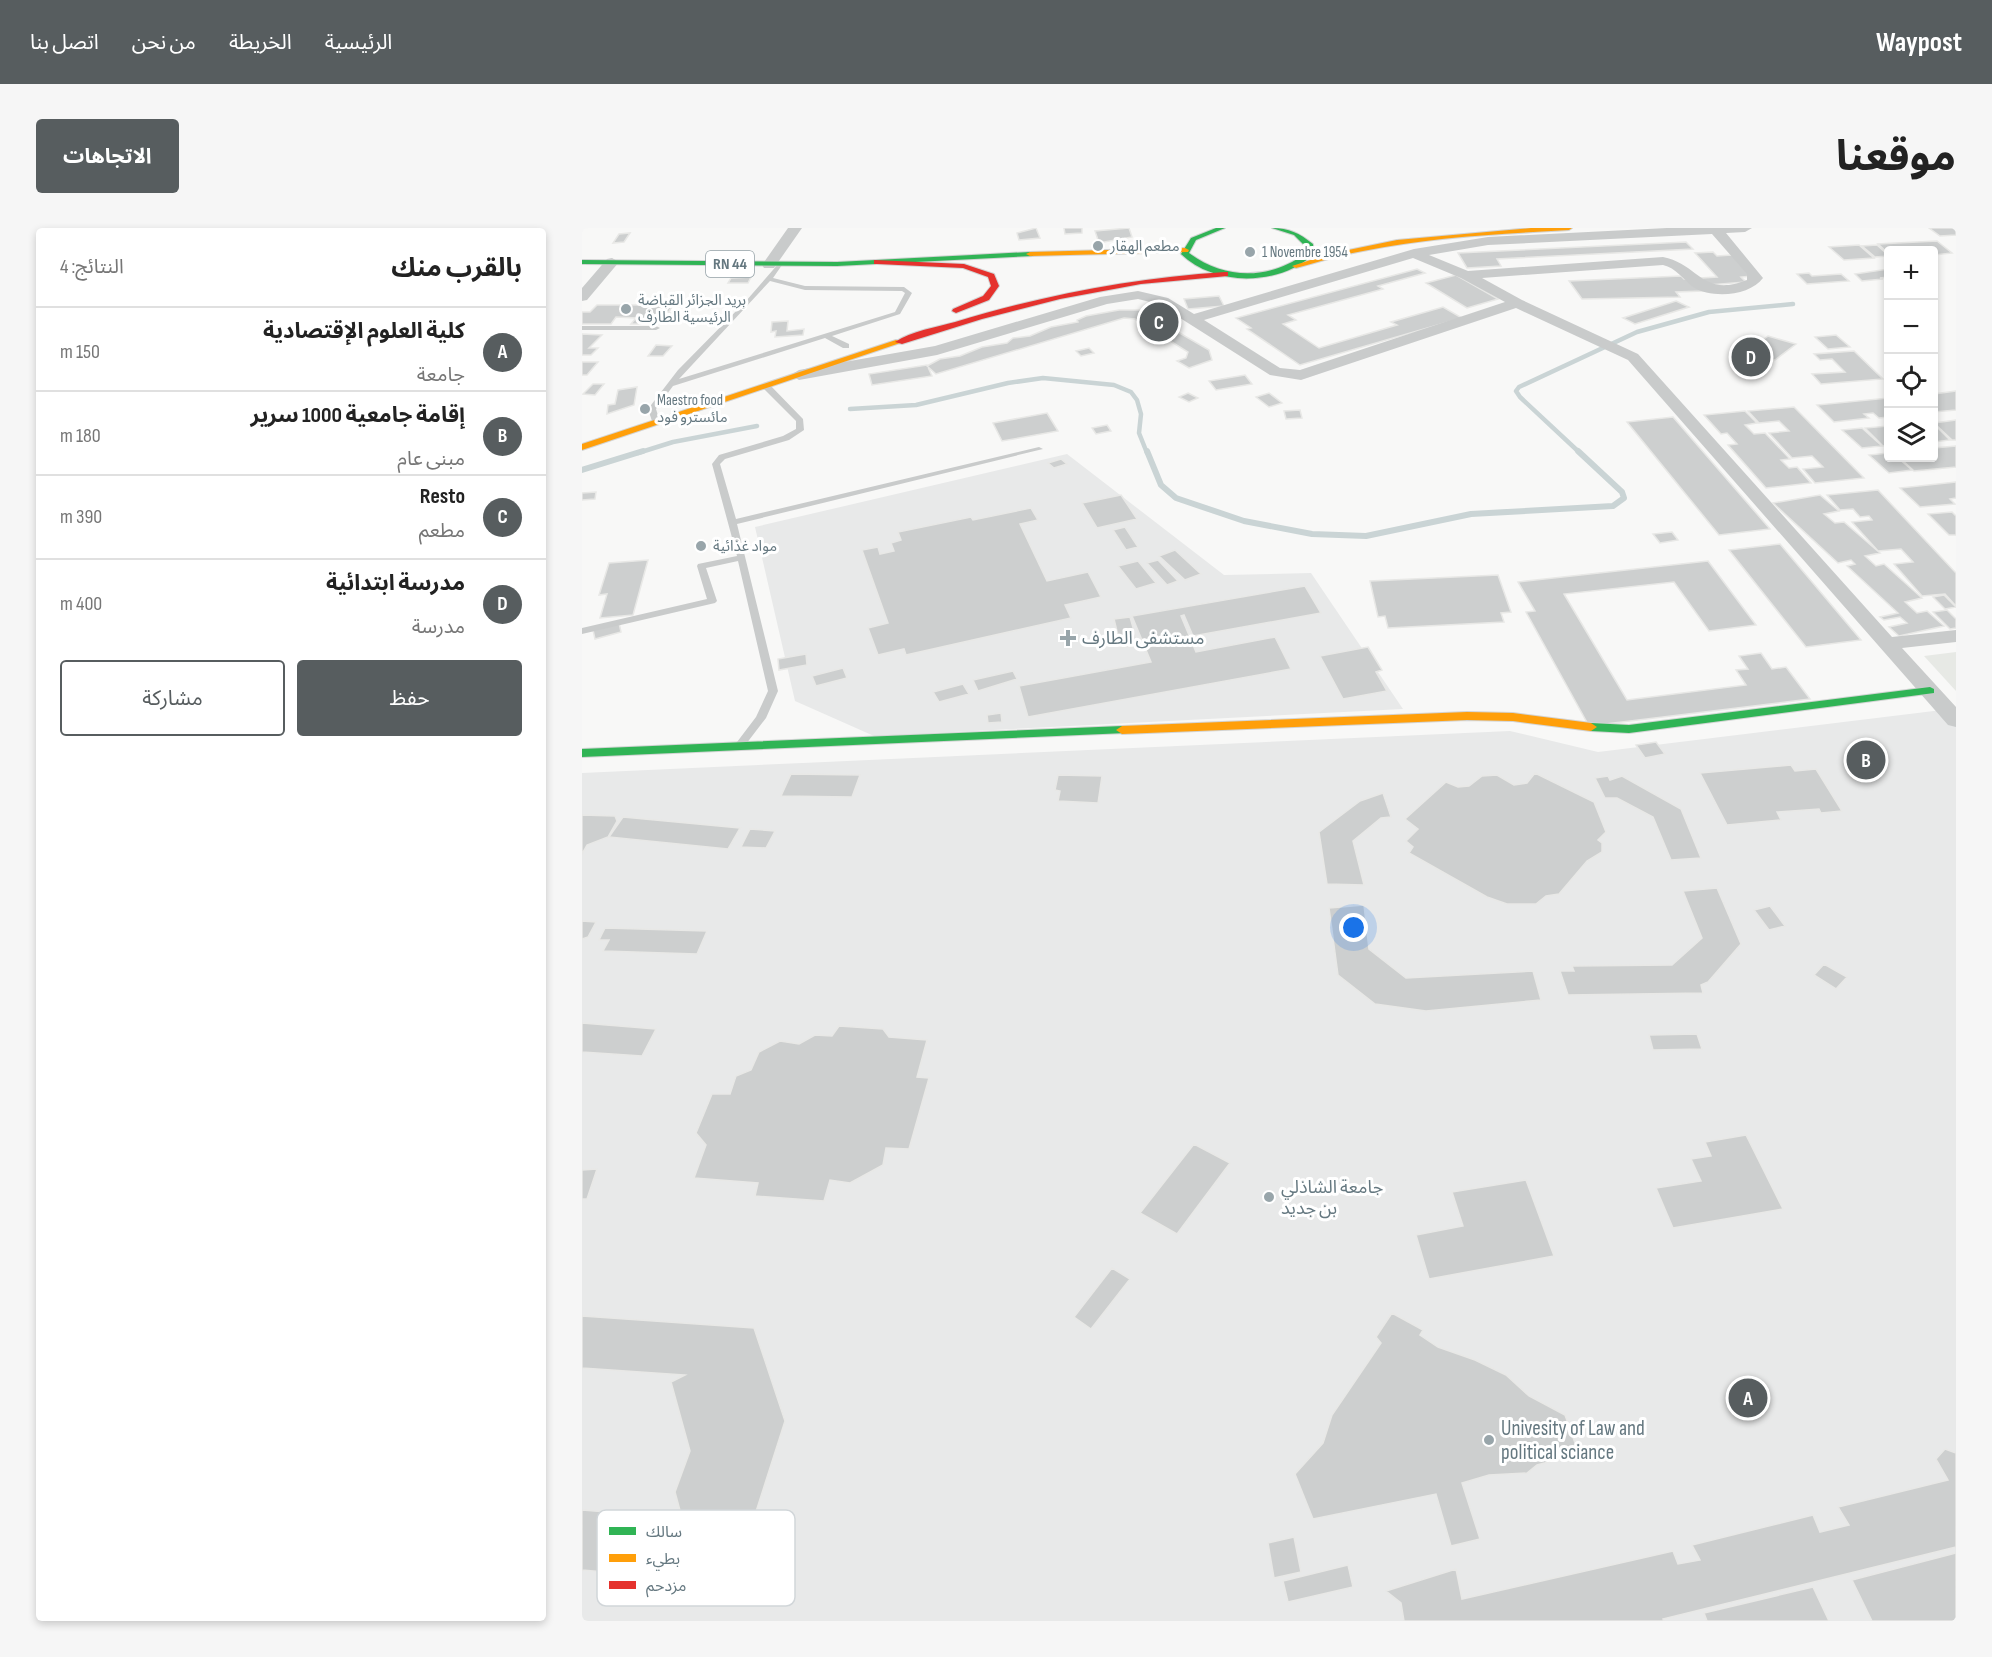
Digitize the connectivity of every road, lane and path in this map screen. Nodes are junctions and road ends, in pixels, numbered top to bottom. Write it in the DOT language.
graph roads {
  1 [pos="795,228"];
  2 [pos="1222,228"];
  3 [pos="1275,228"];
  4 [pos="1569,228"];
  5 [pos="1745,228"];
  6 [pos="1716,230"];
  7 [pos="1201,234"];
  8 [pos="1096,250"];
  9 [pos="1185,252"];
  10 [pos="1414,253"];
  11 [pos="582,262"];
  12 [pos="612,262"];
  13 [pos="877,262"];
  14 [pos="774,265"];
  15 [pos="1127,266"];
  16 [pos="1296,266"];
  17 [pos="1269,273"];
  18 [pos="1231,274"];
  19 [pos="1466,275"];
  20 [pos="769,279"];
  21 [pos="1050,284"];
  22 [pos="584,293"];
  23 [pos="1258,299"];
  24 [pos="1517,303"];
  25 [pos="933,319"];
  26 [pos="1193,319"];
  27 [pos="582,328"];
  28 [pos="656,328"];
  29 [pos="827,336"];
  30 [pos="846,346"];
  31 [pos="799,375"];
  32 [pos="671,384"];
  33 [pos="766,386"];
  34 [pos="654,416"];
  35 [pos="582,432"];
  36 [pos="582,447"];
  37 [pos="1039,449"];
  38 [pos="731,523"];
  39 [pos="742,558"];
  40 [pos="582,631"];
  41 [pos="1956,636"];
  42 [pos="1887,645"];
  43 [pos="1930,691"];
  44 [pos="1956,720"];
  45 [pos="739,746"];
  46 [pos="582,753"];
  1 -- 14 [label="street"];
  2 -- 7 [label="main road"];
  3 -- 16 [label="main road"];
  4 -- 16 [label="main road"];
  5 -- 6 [label="street"];
  6 -- 10 [label="street"];
  6 -- 19 [label="street"];
  7 -- 8 [label="main road, RN 44"];
  7 -- 9 [label="main road"];
  8 -- 9 [label="main road, RN 44"];
  8 -- 13 [label="main road, RN 44"];
  9 -- 15 [label="main road"];
  9 -- 18 [label="main road"];
  10 -- 19 [label="street"];
  10 -- 23 [label="street"];
  11 -- 12 [label="main road, RN 44"];
  12 -- 14 [label="main road, RN 44"];
  12 -- 22 [label="street"];
  13 -- 14 [label="main road, RN 44"];
  13 -- 25 [label="main road"];
  14 -- 20 [label="lane"];
  16 -- 17 [label="main road"];
  17 -- 18 [label="main road"];
  17 -- 23 [label="street"];
  18 -- 23 [label="street"];
  18 -- 31 [label="main road"];
  19 -- 24 [label="street"];
  20 -- 29 [label="lane"];
  20 -- 32 [label="lane"];
  21 -- 25 [label="main road"];
  23 -- 26 [label="street"];
  24 -- 26 [label="street"];
  24 -- 42 [label="street"];
  25 -- 30 [label="main road"];
  26 -- 31 [label="street"];
  27 -- 28 [label="lane"];
  29 -- 30 [label="lane"];
  29 -- 32 [label="lane"];
  30 -- 34 [label="main road"];
  31 -- 33 [label="main road"];
  32 -- 34 [label="lane"];
  33 -- 34 [label="main road"];
  33 -- 38 [label="lane"];
  34 -- 35 [label="main road"];
  34 -- 36 [label="main road"];
  37 -- 38 [label="lane"];
  38 -- 39 [label="lane"];
  39 -- 40 [label="lane"];
  39 -- 45 [label="lane"];
  41 -- 42 [label="street"];
  42 -- 43 [label="street"];
  43 -- 44 [label="street"];
  43 -- 45 [label="main road"];
  45 -- 46 [label="main road"];
}
